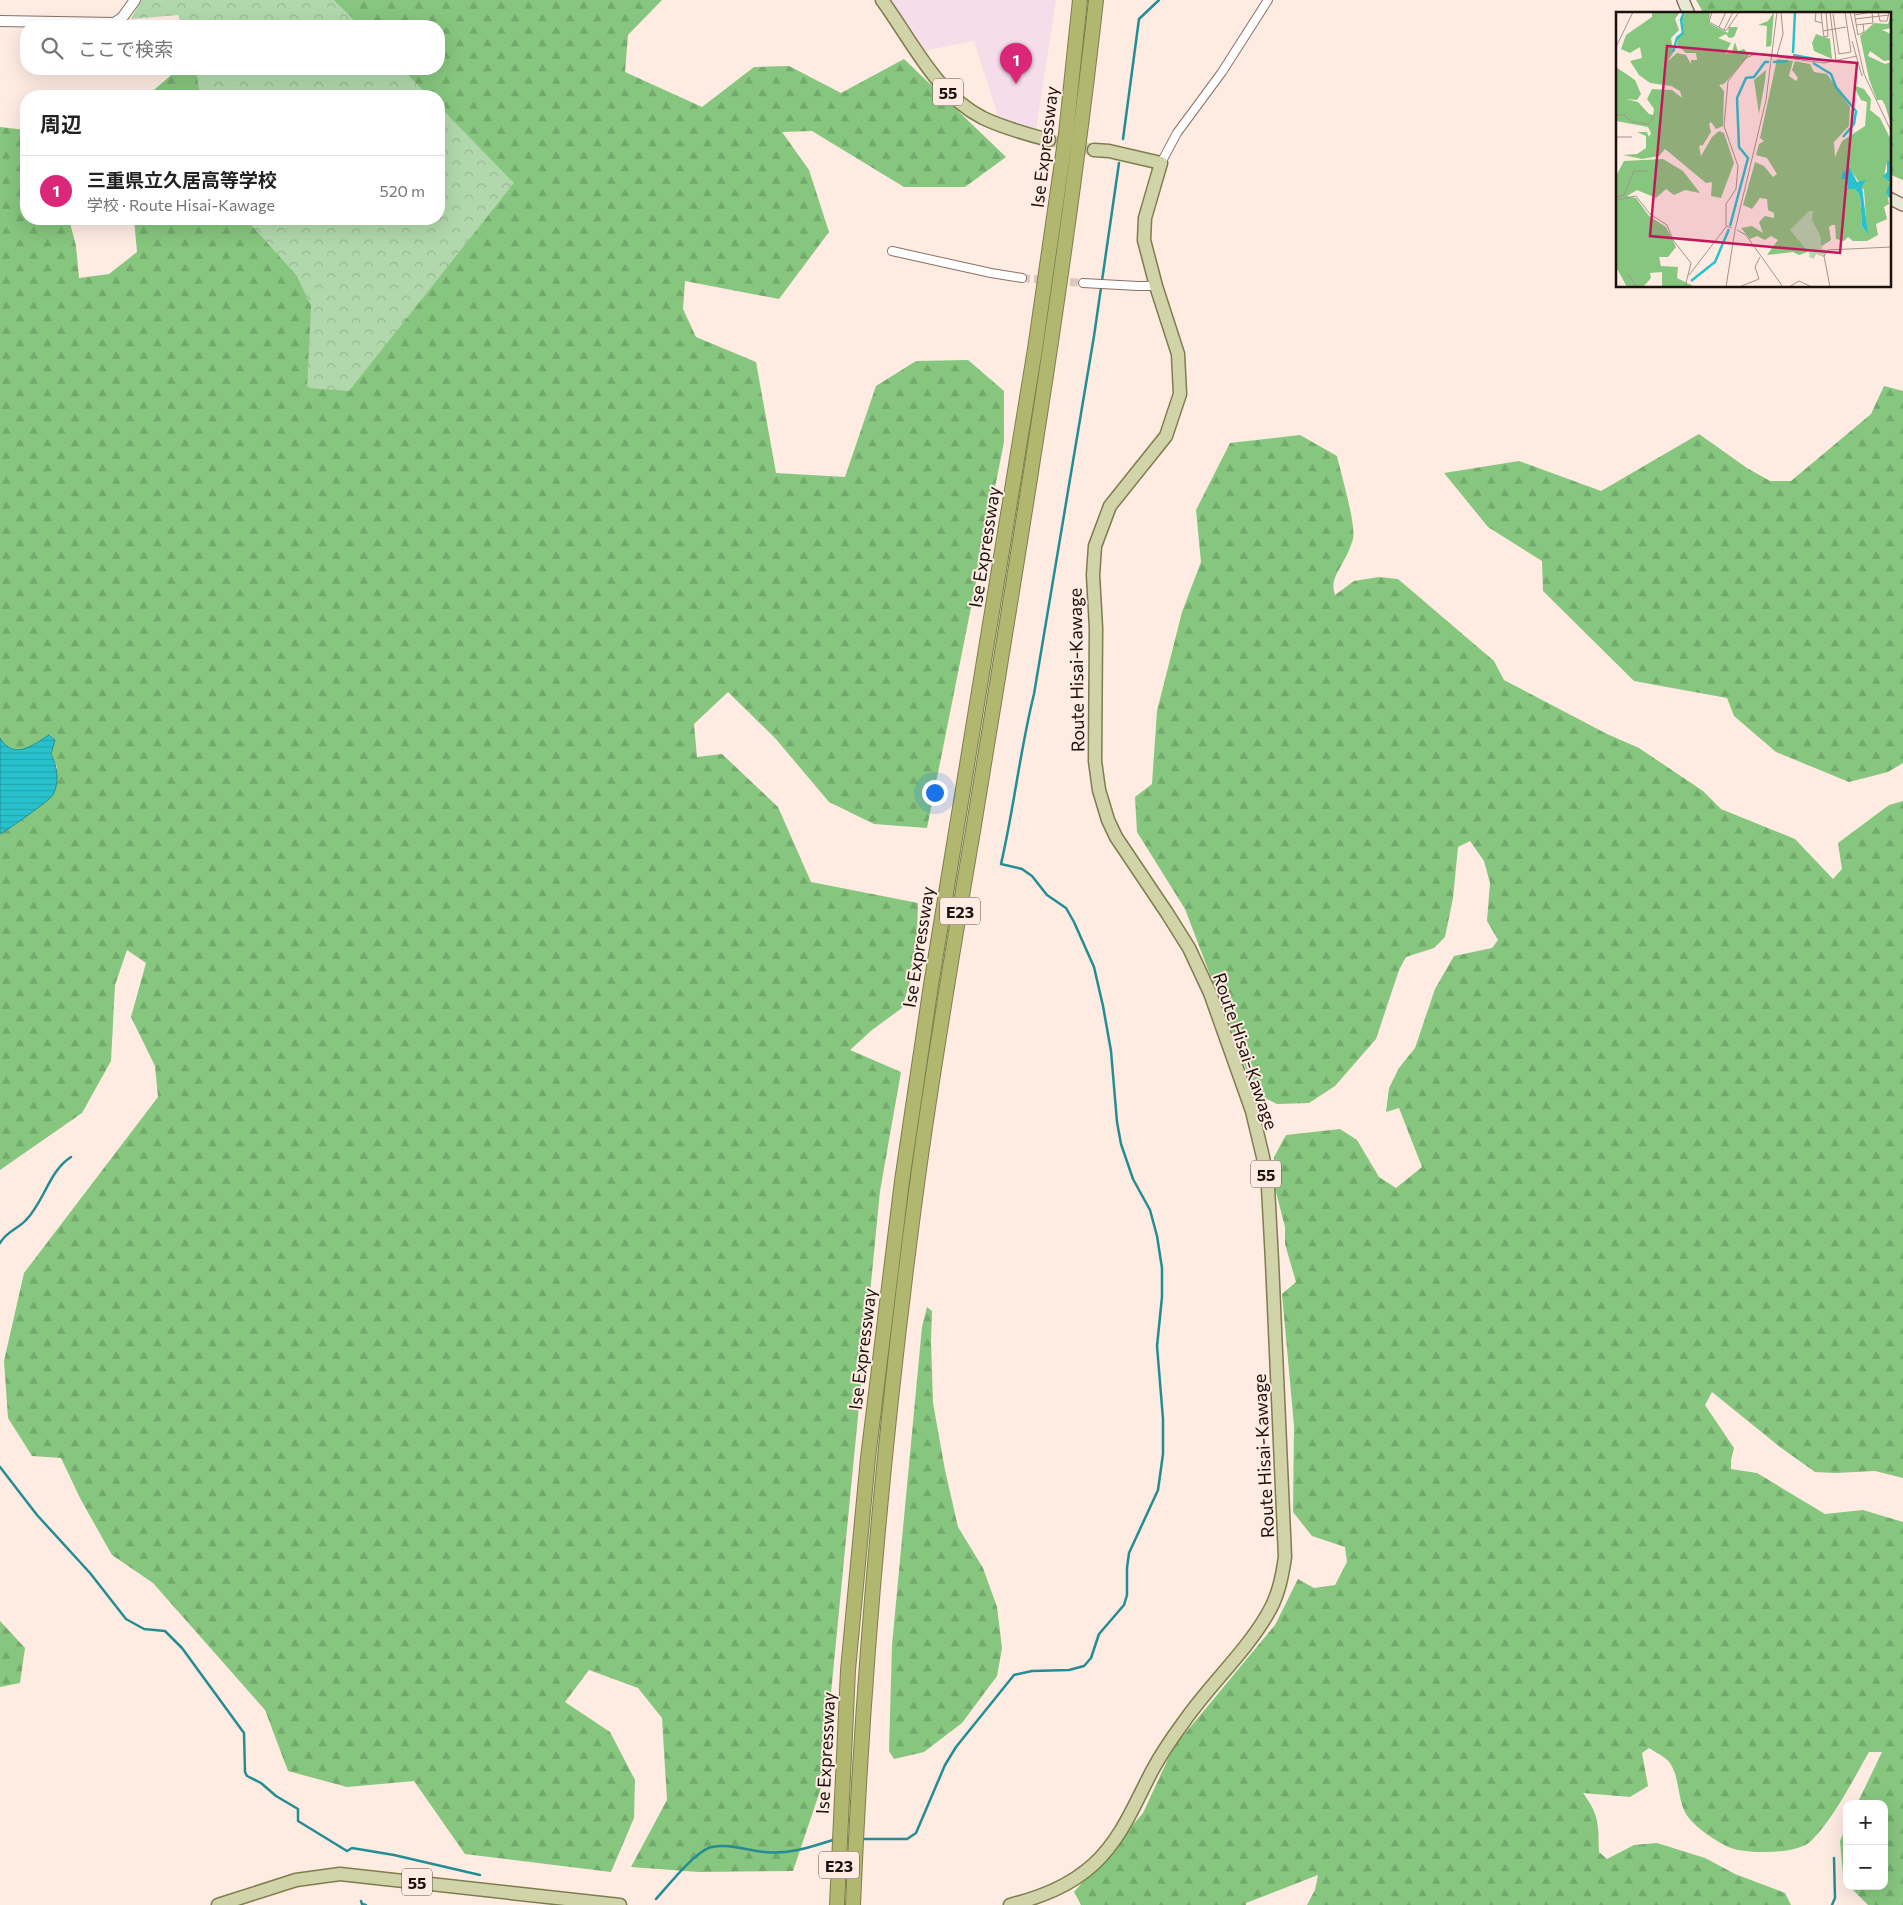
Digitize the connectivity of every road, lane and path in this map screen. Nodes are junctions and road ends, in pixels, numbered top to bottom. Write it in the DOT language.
graph roads {
  1 [pos="135,0"];
  2 [pos="882,0"];
  3 [pos="1080,0"];
  4 [pos="1096,0"];
  5 [pos="1268,0"];
  6 [pos="1683,0"];
  7 [pos="1688,12"];
  8 [pos="119,20"];
  9 [pos="0,22"];
  10 [pos="20,22"];
  11 [pos="1049,140"];
  12 [pos="1094,150"];
  13 [pos="1161,163"];
  14 [pos="1890,198"];
  15 [pos="1903,205"];
  16 [pos="892,251"];
  17 [pos="1022,278"];
  18 [pos="1083,283"];
  19 [pos="1156,286"];
  20 [pos="218,1905"];
  21 [pos="620,1905"];
  22 [pos="838,1905"];
  23 [pos="853,1905"];
  24 [pos="1010,1905"];
  1 -- 8 [label="street"];
  2 -- 11 [label="main road, 55"];
  3 -- 22 [label="highway, Ise Expressway / E23"];
  4 -- 23 [label="highway, Ise Expressway / E23"];
  5 -- 13 [label="street"];
  6 -- 7 [label="main road"];
  9 -- 10 [label="street"];
  12 -- 13 [label="main road"];
  13 -- 19 [label="main road, Route Hisai-Kawage / 55"];
  14 -- 15 [label="main road"];
  16 -- 17 [label="street"];
  18 -- 19 [label="street"];
  19 -- 24 [label="main road, Route Hisai-Kawage / 55"];
  20 -- 21 [label="main road, 55"];
}
